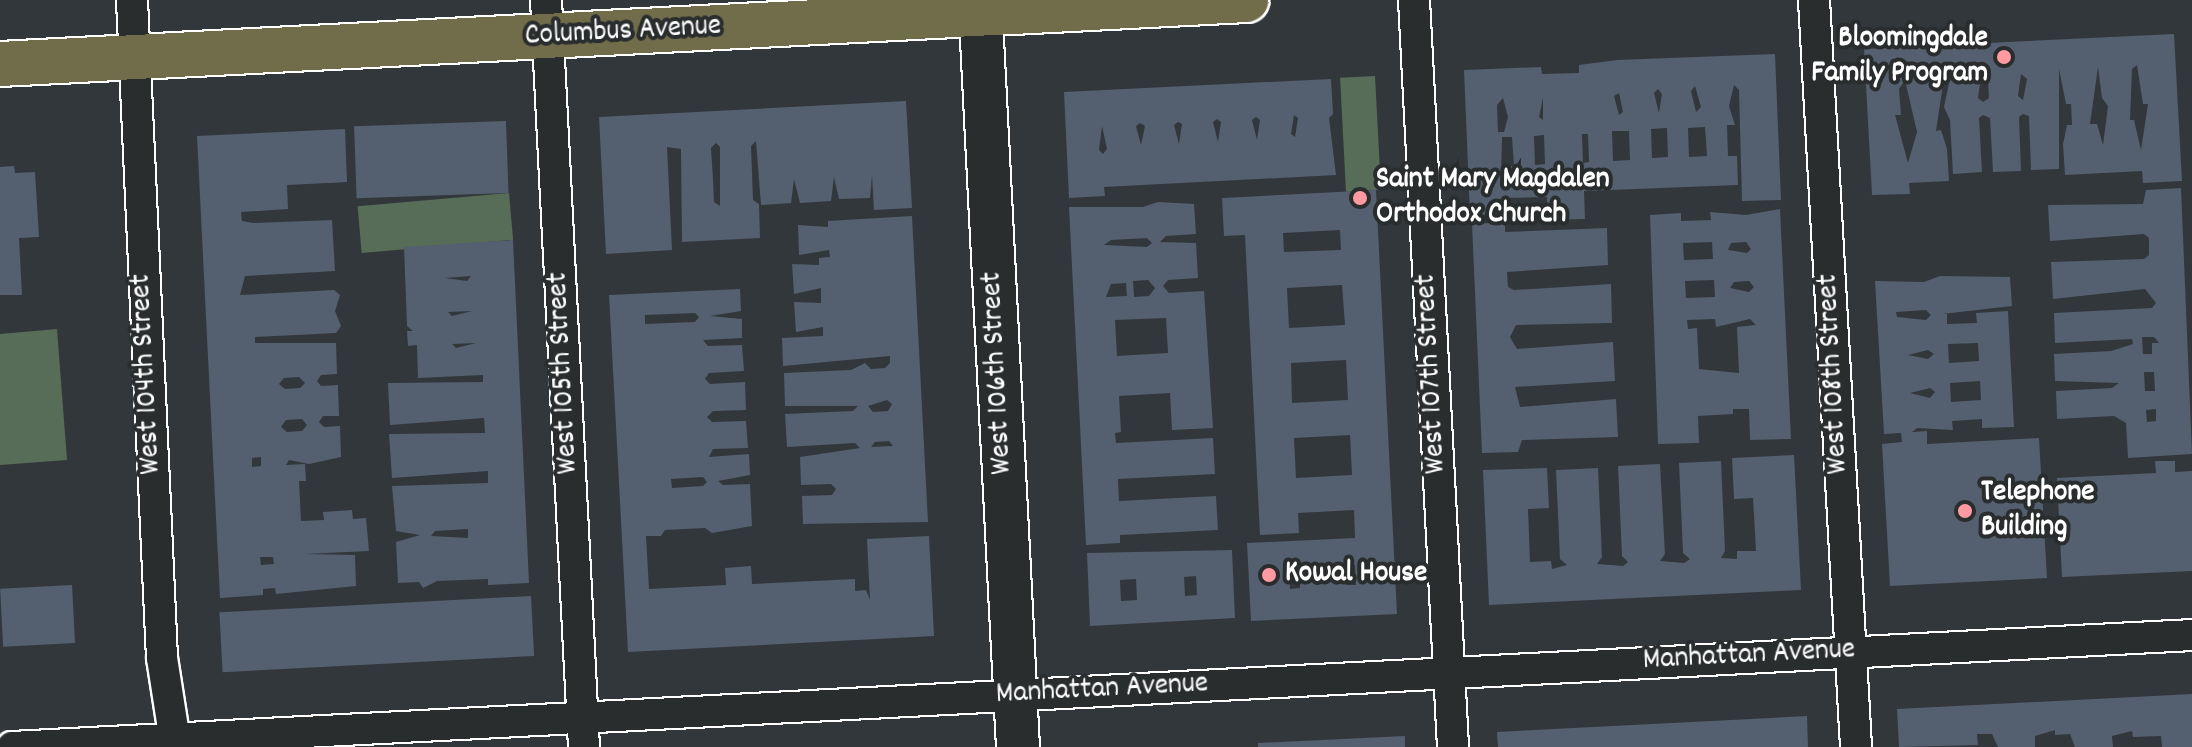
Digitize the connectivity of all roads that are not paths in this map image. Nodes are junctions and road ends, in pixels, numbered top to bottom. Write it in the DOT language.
graph roads {
  1 [pos="132,0"];
  2 [pos="1246,0"];
  3 [pos="1414,0"];
  4 [pos="1814,0"];
  5 [pos="980,8"];
  6 [pos="547,18"];
  7 [pos="134,58"];
  8 [pos="0,64"];
  9 [pos="2192,635"];
  10 [pos="1850,651"];
  11 [pos="1449,673"];
  12 [pos="1016,695"];
  13 [pos="583,732"];
  14 [pos="174,743"];
  15 [pos="12,747"];
  16 [pos="1018,747"];
  17 [pos="1453,747"];
  18 [pos="1856,747"];
  1 -- 7 [label="street, West 104th Street"];
  2 -- 5 [label="main road, Columbus Avenue"];
  3 -- 11 [label="street, West 107th Street"];
  4 -- 10 [label="street, West 108th Street"];
  5 -- 6 [label="main road, Columbus Avenue"];
  5 -- 12 [label="main road, West 106th Street"];
  6 -- 7 [label="main road, Columbus Avenue"];
  6 -- 13 [label="street, West 105th Street"];
  7 -- 8 [label="main road, Columbus Avenue"];
  7 -- 14 [label="street, West 104th Street"];
  9 -- 10 [label="street, Manhattan Avenue"];
  10 -- 11 [label="street, Manhattan Avenue"];
  10 -- 18 [label="street, West 108th Street"];
  11 -- 12 [label="street, Manhattan Avenue"];
  11 -- 17 [label="street, West 107th Street"];
  12 -- 13 [label="street, Manhattan Avenue"];
  12 -- 16 [label="main road, West 106th Street"];
  13 -- 14 [label="street, Manhattan Avenue"];
  14 -- 15 [label="street, Manhattan Avenue"];
}
